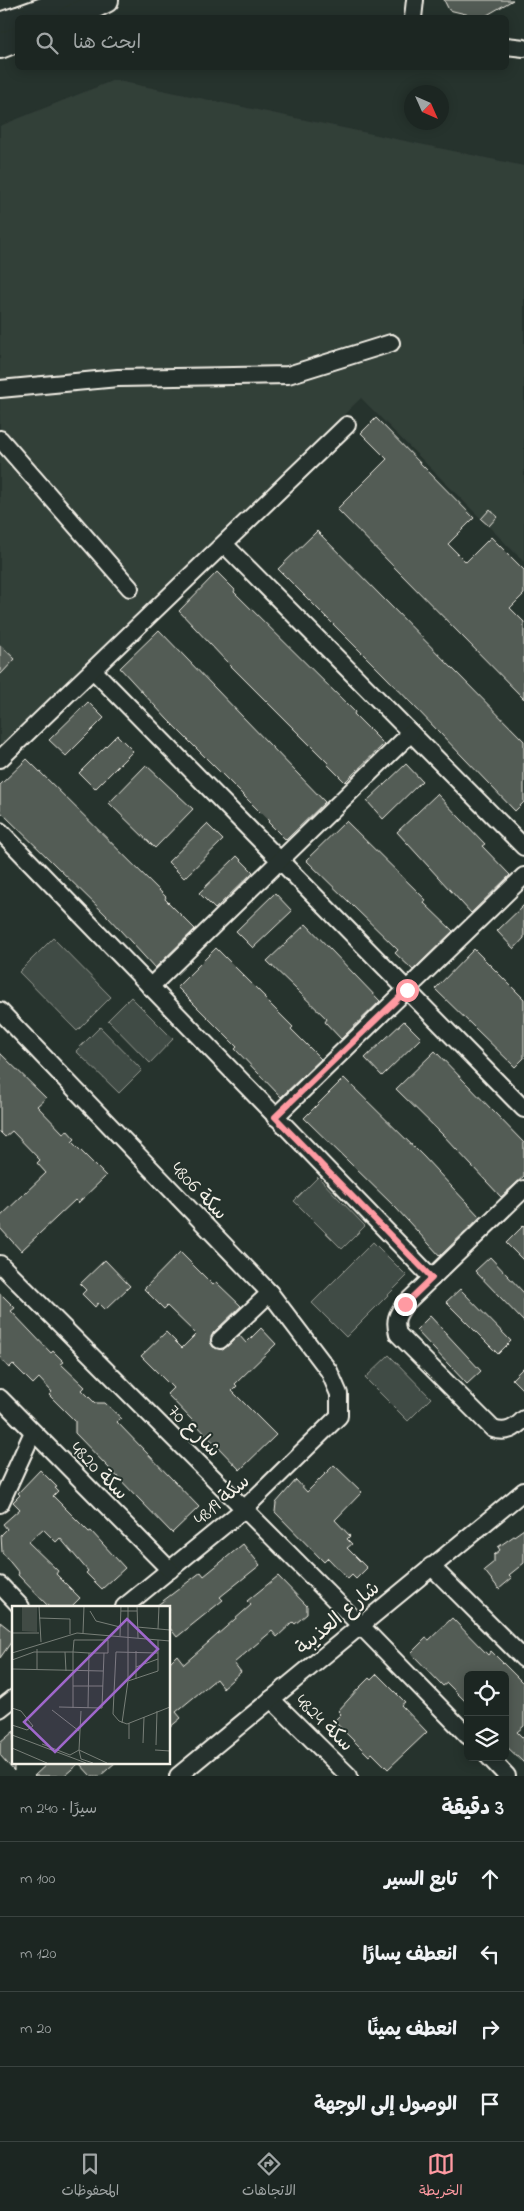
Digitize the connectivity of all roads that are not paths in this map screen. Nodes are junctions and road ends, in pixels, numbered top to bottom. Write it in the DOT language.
graph roads {
  1 [pos="71,0"];
  2 [pos="106,0"];
  3 [pos="415,0"];
  4 [pos="29,15"];
  5 [pos="76,15"];
  6 [pos="413,15"];
  7 [pos="15,20"];
  8 [pos="0,25"];
  9 [pos="15,40"];
  10 [pos="0,46"];
  11 [pos="509,46"];
  12 [pos="524,48"];
  13 [pos="391,343"];
  14 [pos="0,389"];
  15 [pos="347,425"];
  16 [pos="0,439"];
  17 [pos="224,544"];
  18 [pos="130,588"];
  19 [pos="93,670"];
  20 [pos="411,733"];
  21 [pos="0,759"];
  22 [pos="0,831"];
  23 [pos="524,847"];
  24 [pos="280,861"];
  25 [pos="524,876"];
  26 [pos="150,987"];
  27 [pos="407,990"];
  28 [pos="0,1011"];
  29 [pos="524,1109"];
  30 [pos="275,1117"];
  31 [pos="524,1189"];
  32 [pos="0,1264"];
  33 [pos="432,1278"];
  34 [pos="270,1293"];
  35 [pos="220,1340"];
  36 [pos="0,1398"];
  37 [pos="339,1416"];
  38 [pos="524,1419"];
  39 [pos="33,1432"];
  40 [pos="524,1491"];
  41 [pos="0,1504"];
  42 [pos="244,1509"];
  43 [pos="432,1566"];
  44 [pos="170,1570"];
  45 [pos="0,1585"];
  46 [pos="20,1606"];
  47 [pos="125,1606"];
  48 [pos="360,1625"];
  49 [pos="521,1651"];
  50 [pos="271,1699"];
  51 [pos="12,1700"];
  52 [pos="0,1709"];
  53 [pos="464,1732"];
  54 [pos="493,1761"];
  55 [pos="178,1776"];
  56 [pos="349,1776"];
  57 [pos="507,1776"];
  1 -- 4 [label="highway"];
  2 -- 5 [label="highway"];
  3 -- 6 [label="street"];
  7 -- 8 [label="highway"];
  9 -- 10 [label="highway"];
  11 -- 12 [label="street"];
  13 -- 14 [label="street"];
  15 -- 17 [label="street"];
  16 -- 18 [label="street"];
  17 -- 19 [label="street"];
  17 -- 20 [label="street"];
  19 -- 21 [label="street"];
  19 -- 24 [label="street"];
  20 -- 23 [label="street"];
  20 -- 24 [label="street"];
  22 -- 26 [label="street"];
  24 -- 26 [label="street"];
  24 -- 27 [label="street"];
  25 -- 27 [label="street"];
  26 -- 30 [label="street"];
  27 -- 29 [label="street"];
  27 -- 30 [label="street"];
  28 -- 34 [label="street, سكة 4806"];
  30 -- 33 [label="street"];
  31 -- 33 [label="street"];
  32 -- 42 [label="street, شارع 70"];
  33 -- 38 [label="street"];
  34 -- 35 [label="street"];
  34 -- 37 [label="street, سكة 4806"];
  36 -- 39 [label="street, سكة 4820"];
  37 -- 42 [label="street, سكة 4819"];
  39 -- 41 [label="street"];
  39 -- 44 [label="street, سكة 4820"];
  40 -- 43 [label="street, شارع العذيبة"];
  42 -- 44 [label="street, سكة 4819"];
  42 -- 48 [label="street, شارع 70"];
  43 -- 48 [label="street, شارع العذيبة"];
  43 -- 49 [label="street"];
  44 -- 47 [label="street, سكة 4819"];
  45 -- 46 [label="street"];
  48 -- 50 [label="street, شارع العذيبة"];
  48 -- 53 [label="street, شارع 70"];
  50 -- 55 [label="street, شارع العذيبة"];
  50 -- 56 [label="street, سكة 4824"];
  51 -- 52 [label="street"];
  54 -- 57 [label="street"];
}
